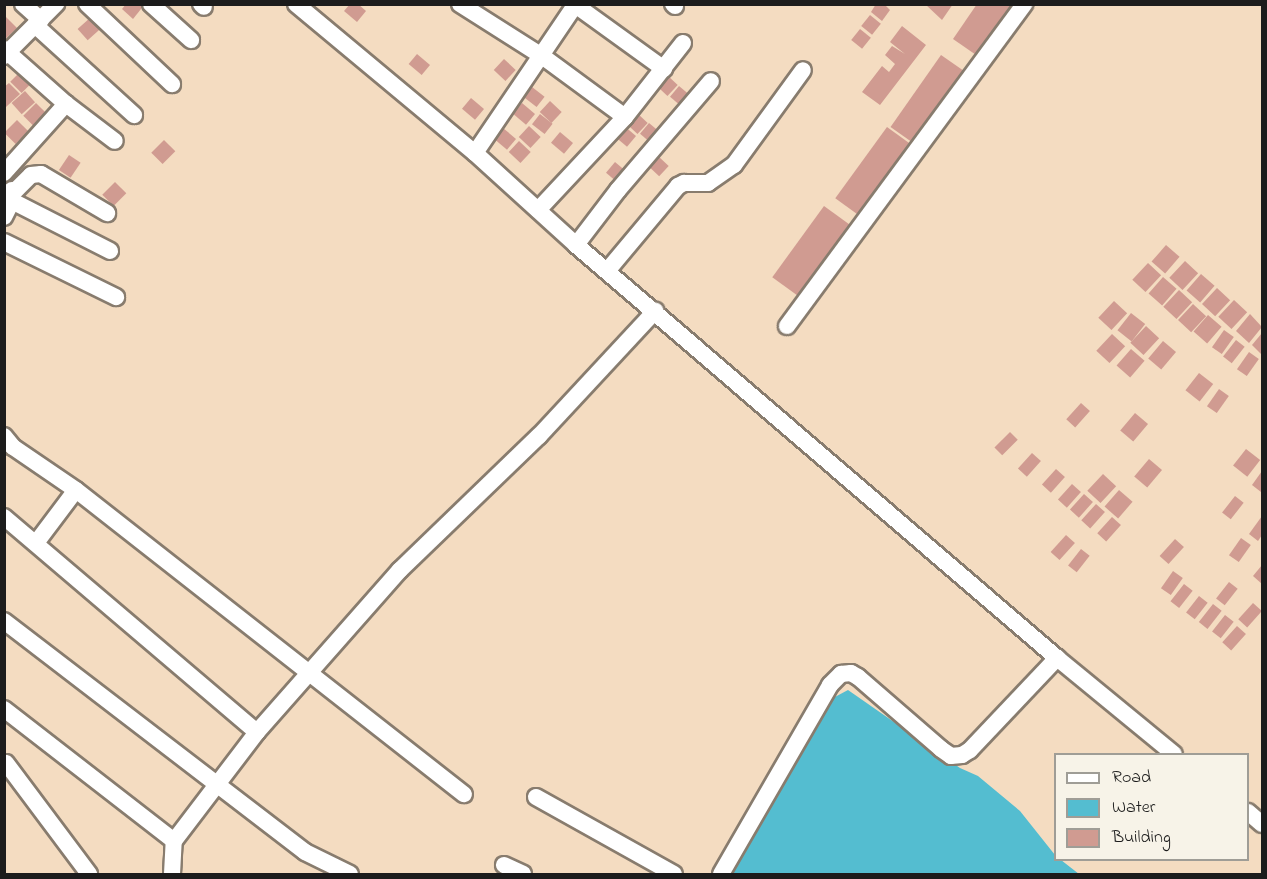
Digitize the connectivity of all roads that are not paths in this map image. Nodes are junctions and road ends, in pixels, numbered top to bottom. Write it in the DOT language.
graph roads {
  1 [pos="23,4"];
  2 [pos="56,4"];
  3 [pos="87,4"];
  4 [pos="152,4"];
  5 [pos="296,4"];
  6 [pos="460,4"];
  7 [pos="1024,4"];
  8 [pos="575,5"];
  9 [pos="38,23"];
  10 [pos="191,39"];
  11 [pos="683,43"];
  12 [pos="6,52"];
  13 [pos="542,56"];
  14 [pos="664,69"];
  15 [pos="802,70"];
  16 [pos="711,81"];
  17 [pos="172,84"];
  18 [pos="66,105"];
  19 [pos="134,115"];
  20 [pos="625,117"];
  21 [pos="115,141"];
  22 [pos="475,153"];
  23 [pos="4,173"];
  24 [pos="10,192"];
  25 [pos="538,210"];
  26 [pos="107,213"];
  27 [pos="4,217"];
  28 [pos="4,242"];
  29 [pos="576,245"];
  30 [pos="110,251"];
  31 [pos="607,271"];
  32 [pos="116,297"];
  33 [pos="654,311"];
  34 [pos="787,326"];
  35 [pos="4,436"];
  36 [pos="76,490"];
  37 [pos="4,517"];
  38 [pos="36,543"];
  39 [pos="4,621"];
  40 [pos="1057,658"];
  41 [pos="310,674"];
  42 [pos="4,709"];
  43 [pos="257,732"];
  44 [pos="1173,753"];
  45 [pos="6,763"];
  46 [pos="219,785"];
  47 [pos="464,794"];
  48 [pos="536,797"];
  49 [pos="1249,813"];
  50 [pos="1263,824"];
  51 [pos="174,840"];
  52 [pos="304,852"];
  53 [pos="504,865"];
  54 [pos="89,874"];
  55 [pos="172,874"];
  56 [pos="316,874"];
  57 [pos="350,874"];
  58 [pos="523,874"];
  59 [pos="674,874"];
  60 [pos="721,874"];
  1 -- 9 [label="street"];
  2 -- 9 [label="street"];
  3 -- 17 [label="street"];
  4 -- 10 [label="street"];
  5 -- 22 [label="street"];
  6 -- 13 [label="street"];
  7 -- 34 [label="street"];
  8 -- 13 [label="street"];
  8 -- 14 [label="street"];
  9 -- 12 [label="street"];
  9 -- 19 [label="street"];
  11 -- 14 [label="street"];
  12 -- 18 [label="street"];
  13 -- 20 [label="street"];
  13 -- 22 [label="street"];
  14 -- 20 [label="street"];
  15 -- 31 [label="street"];
  16 -- 29 [label="street"];
  18 -- 21 [label="street"];
  18 -- 23 [label="street"];
  20 -- 25 [label="street"];
  22 -- 25 [label="street"];
  24 -- 26 [label="street"];
  24 -- 27 [label="street"];
  24 -- 30 [label="street"];
  25 -- 29 [label="street"];
  28 -- 32 [label="street"];
  29 -- 31 [label="street"];
  31 -- 33 [label="street"];
  33 -- 40 [label="street"];
  33 -- 41 [label="street"];
  35 -- 36 [label="street"];
  36 -- 38 [label="street"];
  36 -- 41 [label="street"];
  37 -- 38 [label="street"];
  38 -- 43 [label="street"];
  39 -- 46 [label="street"];
  40 -- 44 [label="street"];
  40 -- 60 [label="street"];
  41 -- 43 [label="street"];
  41 -- 47 [label="street"];
  42 -- 51 [label="street"];
  43 -- 46 [label="street"];
  45 -- 54 [label="street"];
  46 -- 51 [label="street"];
  46 -- 52 [label="street"];
  48 -- 59 [label="street"];
  49 -- 50 [label="street"];
  51 -- 55 [label="street"];
  52 -- 56 [label="street"];
  52 -- 57 [label="street"];
  53 -- 58 [label="street"];
}
